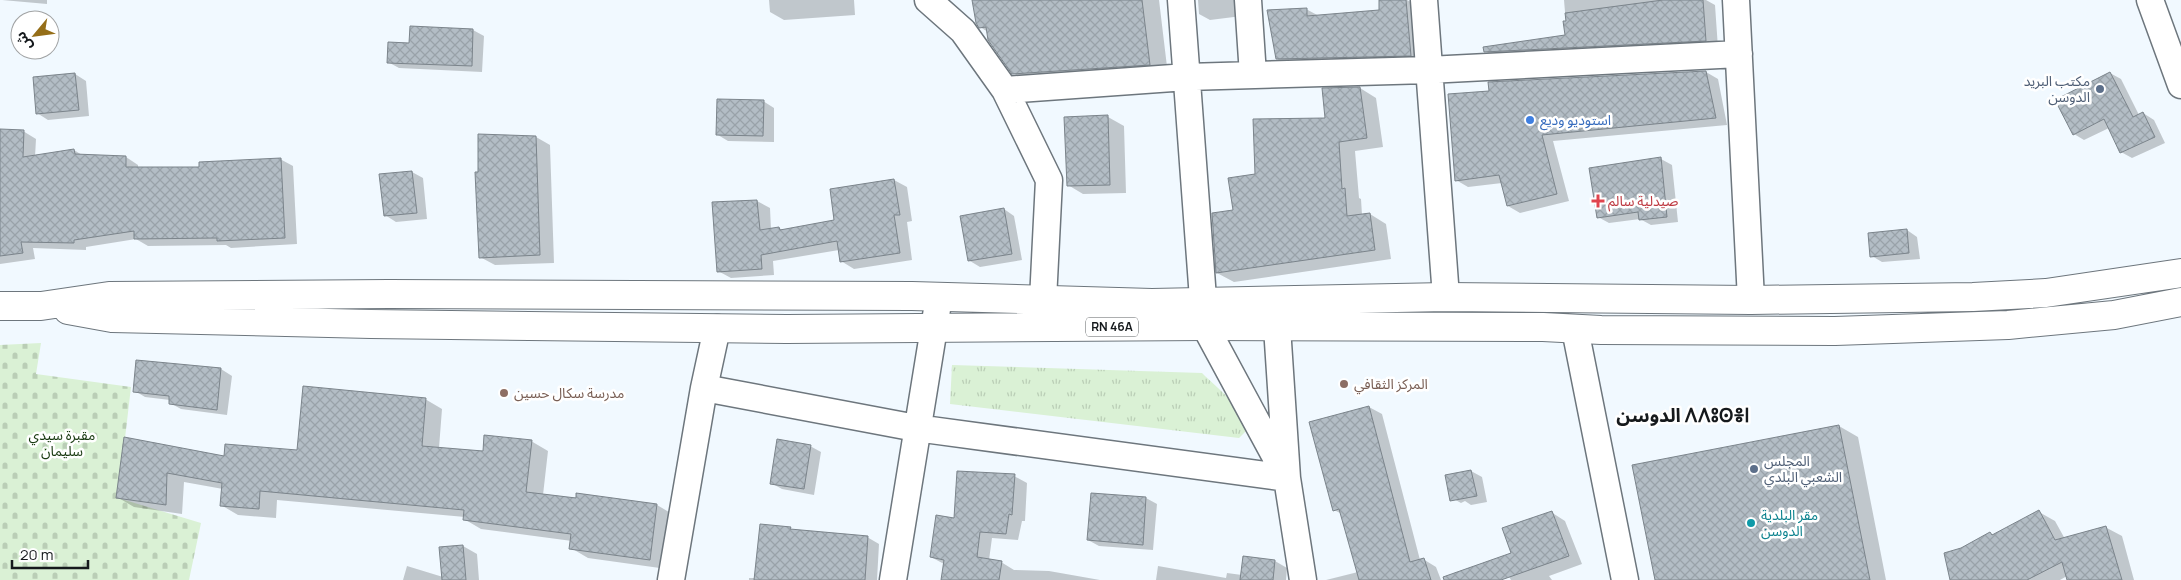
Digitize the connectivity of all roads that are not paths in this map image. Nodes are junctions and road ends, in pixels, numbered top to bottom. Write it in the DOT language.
graph roads {
  1 [pos="928,0"];
  2 [pos="1181,0"];
  3 [pos="1248,0"];
  4 [pos="1424,0"];
  5 [pos="1736,0"];
  6 [pos="2150,0"];
  7 [pos="1739,54"];
  8 [pos="1428,70"];
  9 [pos="1253,75"];
  10 [pos="1187,77"];
  11 [pos="2181,85"];
  12 [pos="1005,90"];
  13 [pos="2181,272"];
  14 [pos="1446,296"];
  15 [pos="939,297"];
  16 [pos="1043,300"];
  17 [pos="1751,300"];
  18 [pos="2181,302"];
  19 [pos="0,306"];
  20 [pos="41,306"];
  21 [pos="1204,314"];
  22 [pos="1278,327"];
  23 [pos="717,328"];
  24 [pos="934,328"];
  25 [pos="1576,329"];
  26 [pos="704,388"];
  27 [pos="916,428"];
  28 [pos="1287,478"];
  29 [pos="1296,546"];
  30 [pos="671,580"];
  31 [pos="893,580"];
  32 [pos="1292,580"];
  33 [pos="1303,580"];
  34 [pos="1625,580"];
  1 -- 12 [label="street"];
  2 -- 10 [label="street"];
  3 -- 9 [label="street"];
  4 -- 8 [label="street"];
  5 -- 7 [label="street"];
  6 -- 11 [label="street"];
  7 -- 8 [label="street"];
  7 -- 17 [label="street"];
  8 -- 9 [label="street"];
  8 -- 14 [label="street"];
  9 -- 10 [label="street"];
  10 -- 12 [label="street"];
  10 -- 21 [label="street"];
  12 -- 16 [label="street"];
  13 -- 17 [label="main road, RN 46A"];
  14 -- 17 [label="main road, RN 46A"];
  14 -- 21 [label="main road, RN 46A"];
  15 -- 16 [label="main road, RN 46A"];
  15 -- 20 [label="main road, RN 46A"];
  15 -- 24 [label="street"];
  16 -- 21 [label="main road, RN 46A"];
  18 -- 25 [label="main road, RN 46A"];
  19 -- 20 [label="main road, RN 46A"];
  20 -- 23 [label="main road, RN 46A"];
  21 -- 22 [label="main road, RN 46A"];
  21 -- 24 [label="main road, RN 46A"];
  21 -- 28 [label="street"];
  22 -- 25 [label="main road, RN 46A"];
  22 -- 28 [label="street"];
  23 -- 24 [label="main road, RN 46A"];
  23 -- 26 [label="street"];
  24 -- 27 [label="street"];
  25 -- 34 [label="street"];
  26 -- 27 [label="street"];
  26 -- 30 [label="street"];
  27 -- 28 [label="street"];
  27 -- 31 [label="street"];
  28 -- 29 [label="street"];
  29 -- 32 [label="street"];
  29 -- 33 [label="street"];
}
